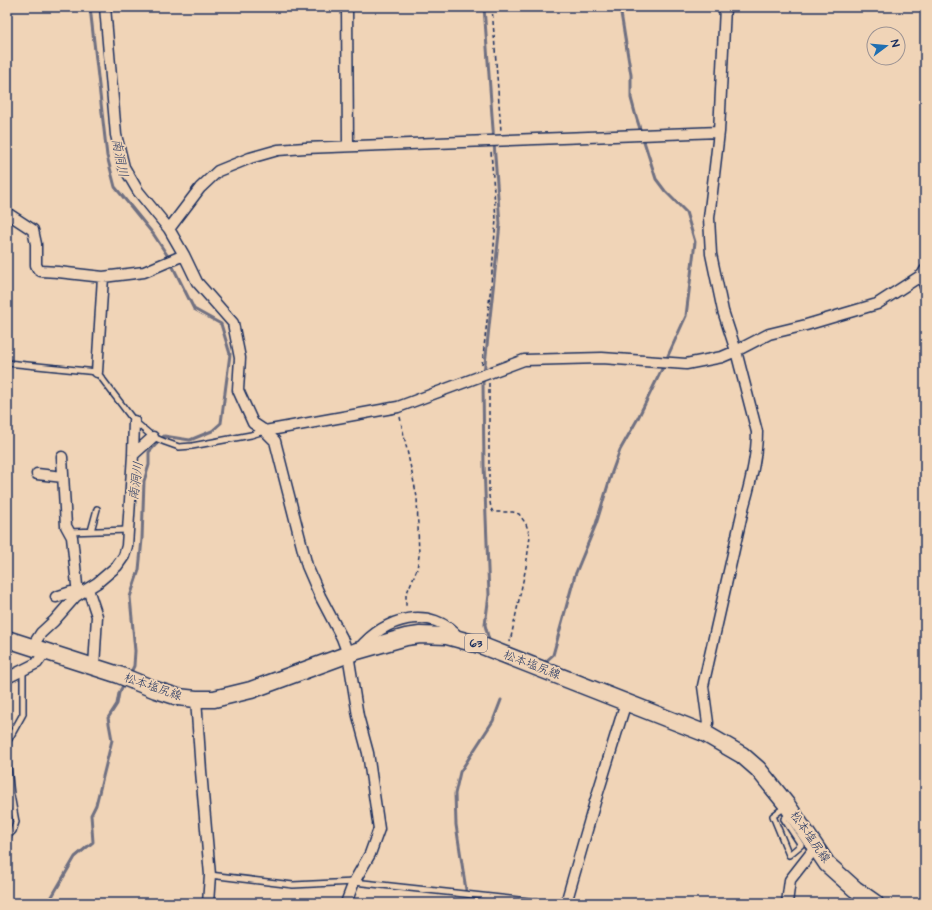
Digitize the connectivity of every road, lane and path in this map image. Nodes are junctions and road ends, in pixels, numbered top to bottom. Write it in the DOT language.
graph roads {
  1 [pos="105,7"];
  2 [pos="347,7"];
  3 [pos="492,7"];
  4 [pos="725,7"];
  5 [pos="719,132"];
  6 [pos="501,141"];
  7 [pos="490,142"];
  8 [pos="348,146"];
  9 [pos="7,213"];
  10 [pos="169,229"];
  11 [pos="184,255"];
  12 [pos="923,273"];
  13 [pos="103,277"];
  14 [pos="925,286"];
  15 [pos="736,351"];
  16 [pos="7,363"];
  17 [pos="97,372"];
  18 [pos="485,375"];
  19 [pos="398,407"];
  20 [pos="134,421"];
  21 [pos="265,431"];
  22 [pos="153,437"];
  23 [pos="133,455"];
  24 [pos="62,457"];
  25 [pos="37,474"];
  26 [pos="63,477"];
  27 [pos="97,509"];
  28 [pos="128,530"];
  29 [pos="91,531"];
  30 [pos="69,532"];
  31 [pos="88,589"];
  32 [pos="78,595"];
  33 [pos="56,597"];
  34 [pos="407,619"];
  35 [pos="7,639"];
  36 [pos="460,639"];
  37 [pos="38,649"];
  38 [pos="353,652"];
  39 [pos="507,655"];
  40 [pos="94,667"];
  41 [pos="23,671"];
  42 [pos="7,678"];
  43 [pos="196,699"];
  44 [pos="626,702"];
  45 [pos="704,733"];
  46 [pos="789,809"];
  47 [pos="7,837"];
  48 [pos="815,848"];
  49 [pos="210,875"];
  50 [pos="354,882"];
  51 [pos="208,903"];
  52 [pos="346,903"];
  53 [pos="547,903"];
  54 [pos="566,903"];
  55 [pos="786,903"];
  56 [pos="875,903"];
  1 -- 10 [label="street"];
  2 -- 8 [label="street"];
  3 -- 6 [label="path"];
  4 -- 5 [label="street"];
  5 -- 6 [label="street"];
  5 -- 15 [label="street"];
  6 -- 7 [label="street"];
  7 -- 8 [label="street"];
  7 -- 18 [label="path"];
  8 -- 10 [label="street"];
  9 -- 13 [label="street"];
  10 -- 11 [label="street"];
  11 -- 13 [label="street"];
  11 -- 21 [label="street"];
  12 -- 14 [label="street"];
  12 -- 15 [label="street"];
  13 -- 17 [label="street"];
  15 -- 18 [label="street"];
  15 -- 45 [label="street"];
  16 -- 17 [label="lane"];
  17 -- 20 [label="lane"];
  18 -- 19 [label="street"];
  18 -- 39 [label="path"];
  19 -- 21 [label="street"];
  19 -- 34 [label="path"];
  20 -- 22 [label="lane"];
  20 -- 23 [label="street"];
  21 -- 22 [label="lane"];
  21 -- 38 [label="street"];
  22 -- 23 [label="street"];
  23 -- 28 [label="street"];
  24 -- 26 [label="street"];
  25 -- 26 [label="street"];
  26 -- 30 [label="street"];
  27 -- 29 [label="lane"];
  28 -- 29 [label="lane"];
  28 -- 31 [label="street"];
  29 -- 30 [label="lane"];
  30 -- 32 [label="street"];
  31 -- 32 [label="street"];
  31 -- 40 [label="street"];
  32 -- 33 [label="street"];
  32 -- 37 [label="street"];
  34 -- 36 [label="street"];
  34 -- 38 [label="street"];
  35 -- 37 [label="main road, 松本塩尻線 / 63"];
  36 -- 38 [label="main road, 松本塩尻線 / 63"];
  36 -- 39 [label="main road, 松本塩尻線 / 63"];
  37 -- 40 [label="main road, 松本塩尻線 / 63"];
  37 -- 41 [label="street"];
  38 -- 43 [label="main road, 松本塩尻線 / 63"];
  38 -- 50 [label="street"];
  39 -- 44 [label="main road, 松本塩尻線 / 63"];
  40 -- 43 [label="main road, 松本塩尻線 / 63"];
  41 -- 42 [label="street"];
  41 -- 47 [label="lane"];
  43 -- 49 [label="street"];
  44 -- 45 [label="main road, 松本塩尻線 / 63"];
  44 -- 54 [label="street"];
  45 -- 46 [label="main road, 松本塩尻線 / 63"];
  46 -- 46 [label="lane"];
  46 -- 48 [label="main road, 松本塩尻線 / 63"];
  48 -- 55 [label="street"];
  48 -- 56 [label="main road, 松本塩尻線 / 63"];
  49 -- 50 [label="lane"];
  49 -- 51 [label="street"];
  50 -- 52 [label="street"];
  50 -- 53 [label="lane"];
}
